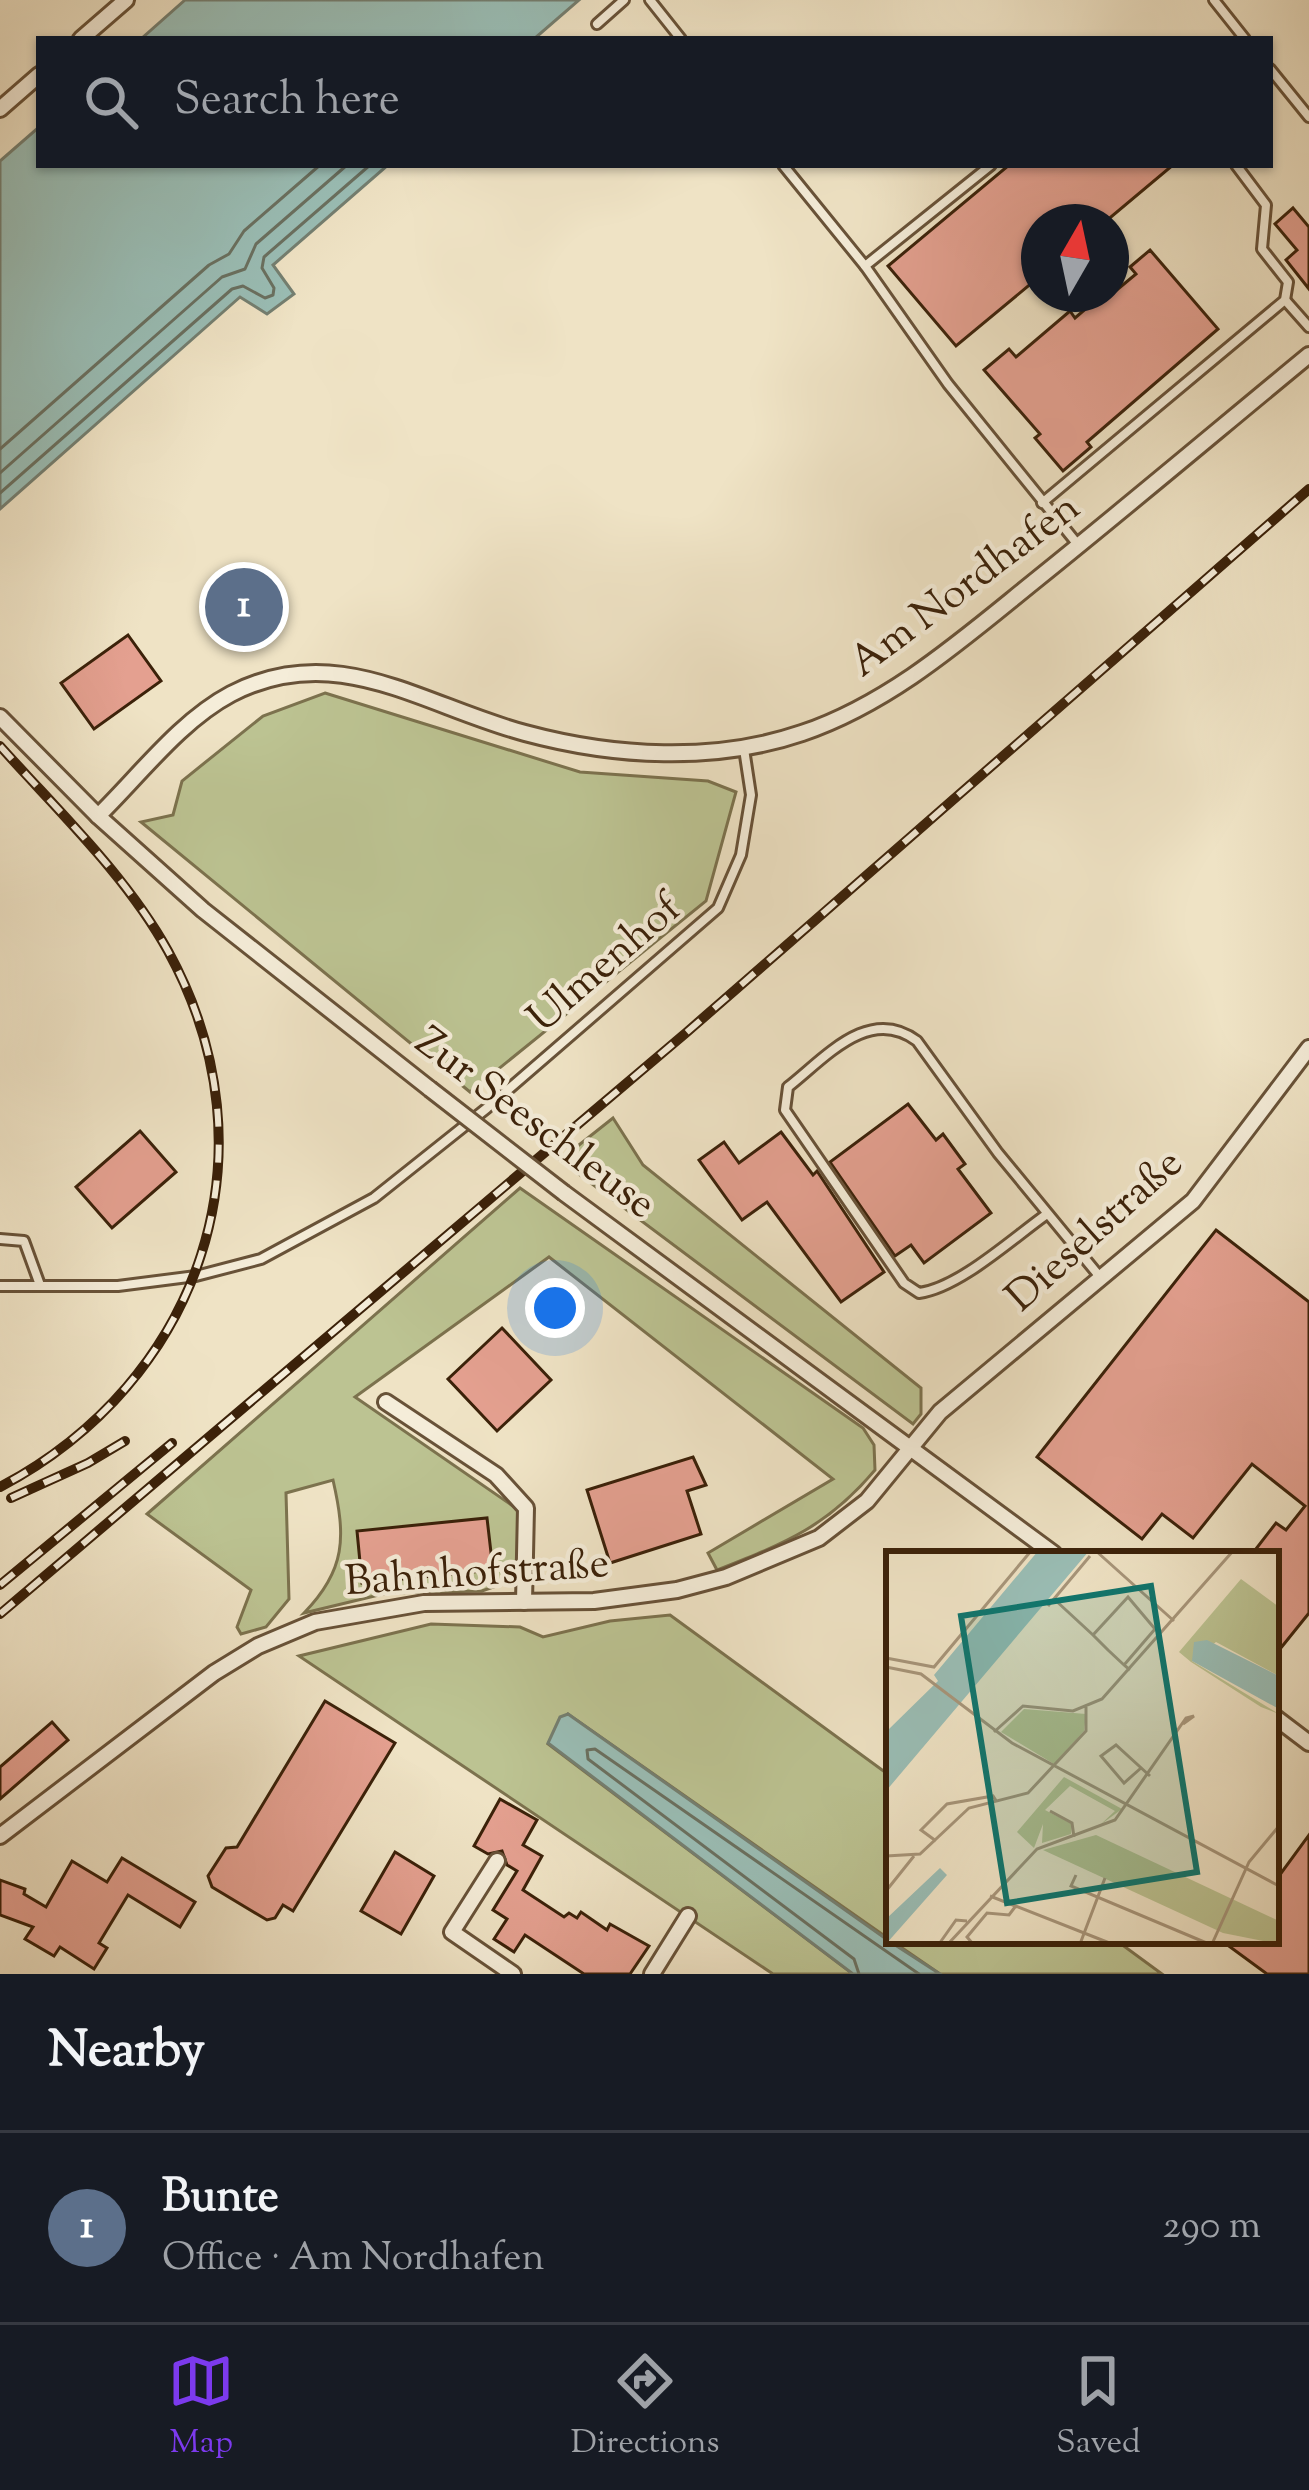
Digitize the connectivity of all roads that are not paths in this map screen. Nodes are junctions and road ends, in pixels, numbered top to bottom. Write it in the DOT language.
graph roads {
  1 [pos="126,0"];
  2 [pos="624,0"];
  3 [pos="650,0"];
  4 [pos="1214,0"];
  5 [pos="597,24"];
  6 [pos="84,36"];
  7 [pos="679,36"];
  8 [pos="1243,36"];
  9 [pos="1273,73"];
  10 [pos="36,78"];
  11 [pos="3,106"];
  12 [pos="1309,118"];
  13 [pos="785,168"];
  14 [pos="987,168"];
  15 [pos="1238,168"];
  16 [pos="865,266"];
  17 [pos="1285,300"];
  18 [pos="1309,327"];
  19 [pos="1309,355"];
  20 [pos="1042,503"];
  21 [pos="1078,546"];
  22 [pos="0,717"];
  23 [pos="743,747"];
  24 [pos="98,816"];
  25 [pos="1309,1048"];
  26 [pos="1047,1214"];
  27 [pos="0,1239"];
  28 [pos="1100,1277"];
  29 [pos="40,1285"];
  30 [pos="0,1286"];
  31 [pos="386,1402"];
  32 [pos="910,1451"];
  33 [pos="1050,1551"];
  34 [pos="524,1602"];
  35 [pos="1279,1720"];
  36 [pos="1309,1743"];
  37 [pos="0,1836"];
  38 [pos="497,1861"];
  39 [pos="688,1916"];
  40 [pos="513,1974"];
  41 [pos="652,1974"];
  1 -- 6 [label="street"];
  2 -- 5 [label="lane"];
  3 -- 7 [label="lane"];
  4 -- 8 [label="lane"];
  9 -- 12 [label="lane"];
  10 -- 11 [label="street"];
  13 -- 16 [label="lane"];
  14 -- 16 [label="lane"];
  15 -- 17 [label="lane"];
  16 -- 20 [label="lane"];
  17 -- 18 [label="lane"];
  17 -- 20 [label="lane"];
  19 -- 21 [label="street, Am Nordhafen"];
  20 -- 21 [label="lane"];
  21 -- 23 [label="street, Am Nordhafen"];
  22 -- 24 [label="street, Zur Seeschleuse"];
  23 -- 24 [label="street, Am Nordhafen"];
  23 -- 29 [label="lane, Ulmenhof"];
  24 -- 32 [label="street, Zur Seeschleuse, bridge"];
  25 -- 28 [label="street, Dieselstraße"];
  26 -- 26 [label="lane"];
  26 -- 28 [label="lane"];
  27 -- 29 [label="lane"];
  28 -- 32 [label="street, Dieselstraße"];
  29 -- 30 [label="lane, Ulmenhof"];
  31 -- 34 [label="street"];
  32 -- 33 [label="street, Zur Seeschleuse"];
  32 -- 34 [label="street, Bahnhofstraße"];
  34 -- 37 [label="street, Bahnhofstraße"];
  35 -- 36 [label="street"];
  38 -- 40 [label="street"];
  39 -- 41 [label="street"];
}
